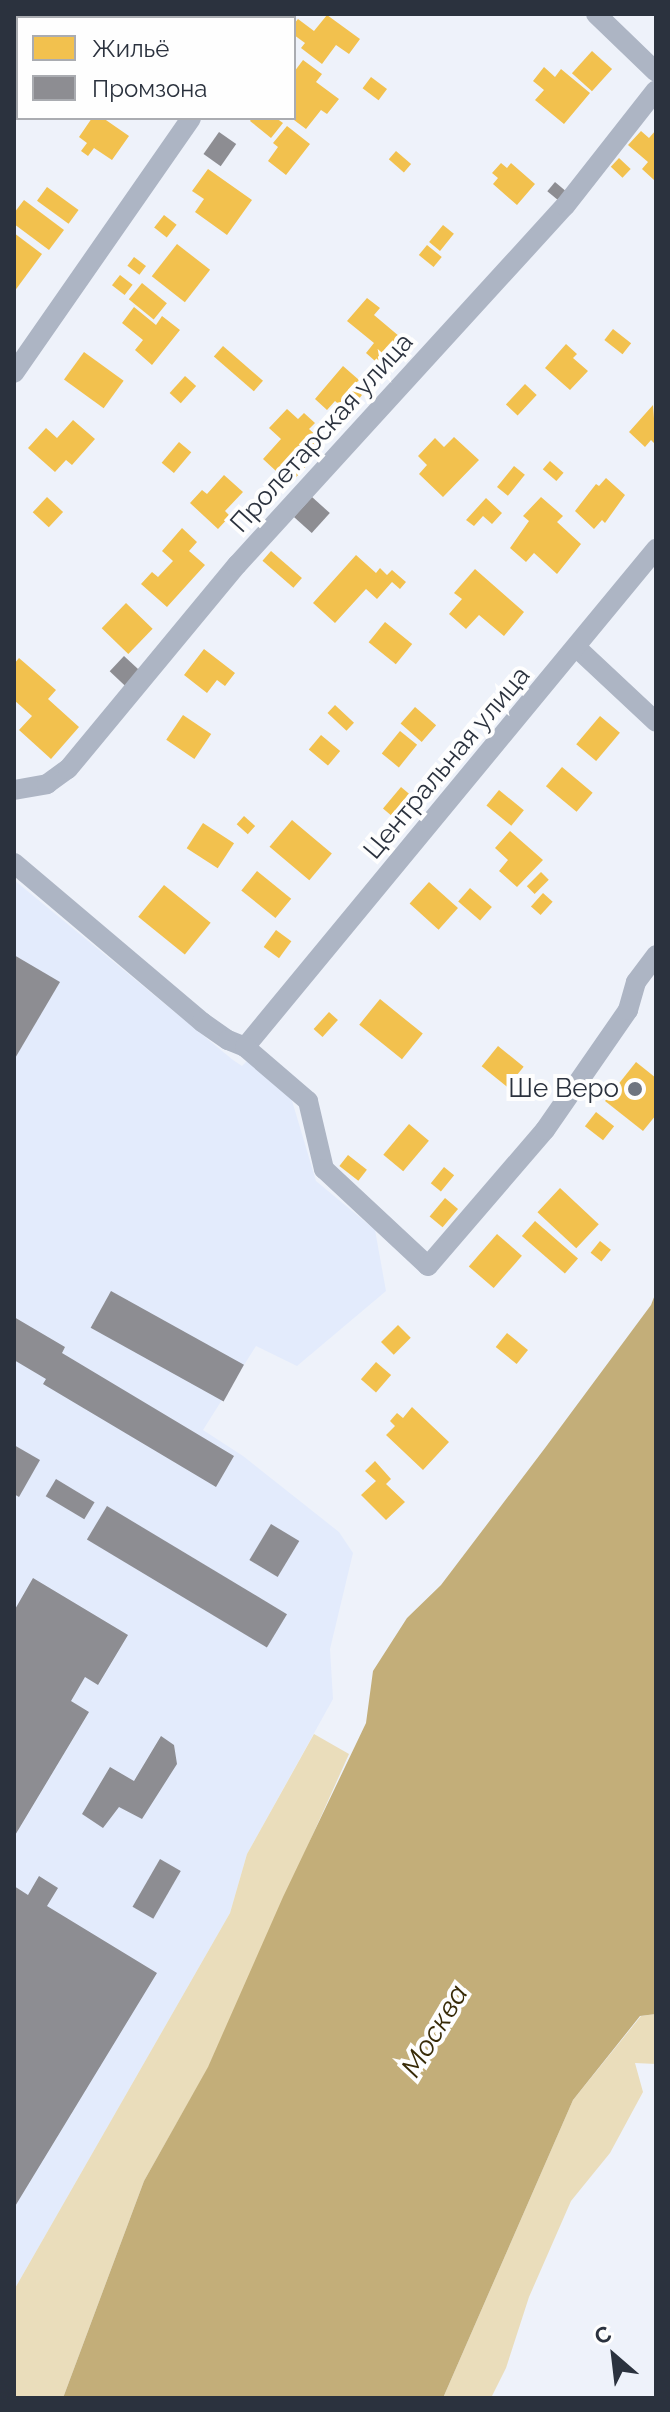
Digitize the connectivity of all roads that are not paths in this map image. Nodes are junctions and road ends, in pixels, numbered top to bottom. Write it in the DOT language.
graph roads {
  1 [pos="596,14"];
  2 [pos="656,72"];
  3 [pos="656,90"];
  4 [pos="190,120"];
  5 [pos="14,373"];
  6 [pos="656,549"];
  7 [pos="577,648"];
  8 [pos="656,722"];
  9 [pos="14,790"];
  10 [pos="14,863"];
  11 [pos="656,955"];
  12 [pos="245,1047"];
  1 -- 2 [label="street"];
  3 -- 9 [label="street, Пролетарская улица"];
  4 -- 5 [label="street"];
  6 -- 7 [label="street, Центральная улица"];
  7 -- 8 [label="street"];
  7 -- 12 [label="street, Центральная улица"];
  10 -- 12 [label="street"];
  11 -- 12 [label="street"];
}
